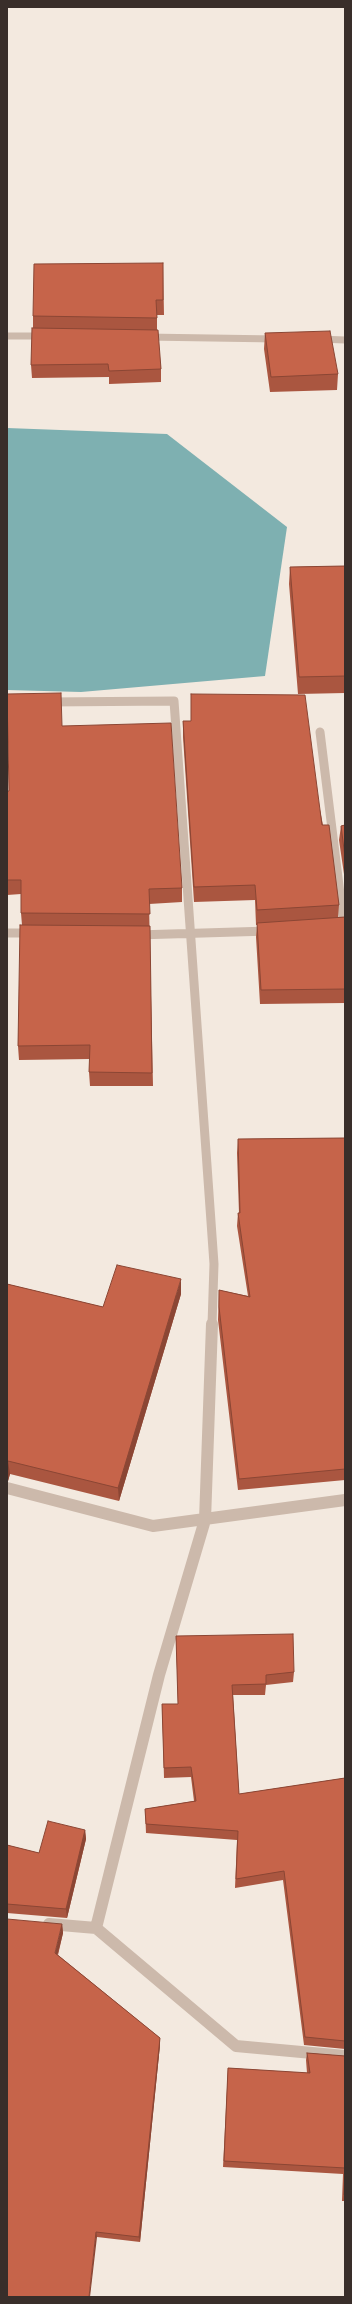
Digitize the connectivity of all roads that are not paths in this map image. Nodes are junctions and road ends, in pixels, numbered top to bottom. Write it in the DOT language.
graph roads {
  1 [pos="7,336"];
  2 [pos="54,336"];
  3 [pos="139,337"];
  4 [pos="289,339"];
  5 [pos="313,339"];
  6 [pos="345,340"];
  7 [pos="39,702"];
  8 [pos="320,732"];
  9 [pos="342,926"];
  10 [pos="282,930"];
  11 [pos="7,933"];
  12 [pos="47,933"];
  13 [pos="126,934"];
  14 [pos="190,935"];
  15 [pos="7,1488"];
  16 [pos="345,1500"];
  17 [pos="205,1520"];
  18 [pos="37,1923"];
  19 [pos="96,1928"];
  20 [pos="345,2056"];
  1 -- 2 [label="street"];
  3 -- 4 [label="street"];
  5 -- 6 [label="street"];
  7 -- 14 [label="street"];
  8 -- 9 [label="street"];
  10 -- 14 [label="street"];
  11 -- 12 [label="street"];
  13 -- 14 [label="street"];
  14 -- 17 [label="street"];
  15 -- 17 [label="street"];
  16 -- 17 [label="street"];
  17 -- 19 [label="street"];
  18 -- 19 [label="street"];
  19 -- 20 [label="street"];
}
